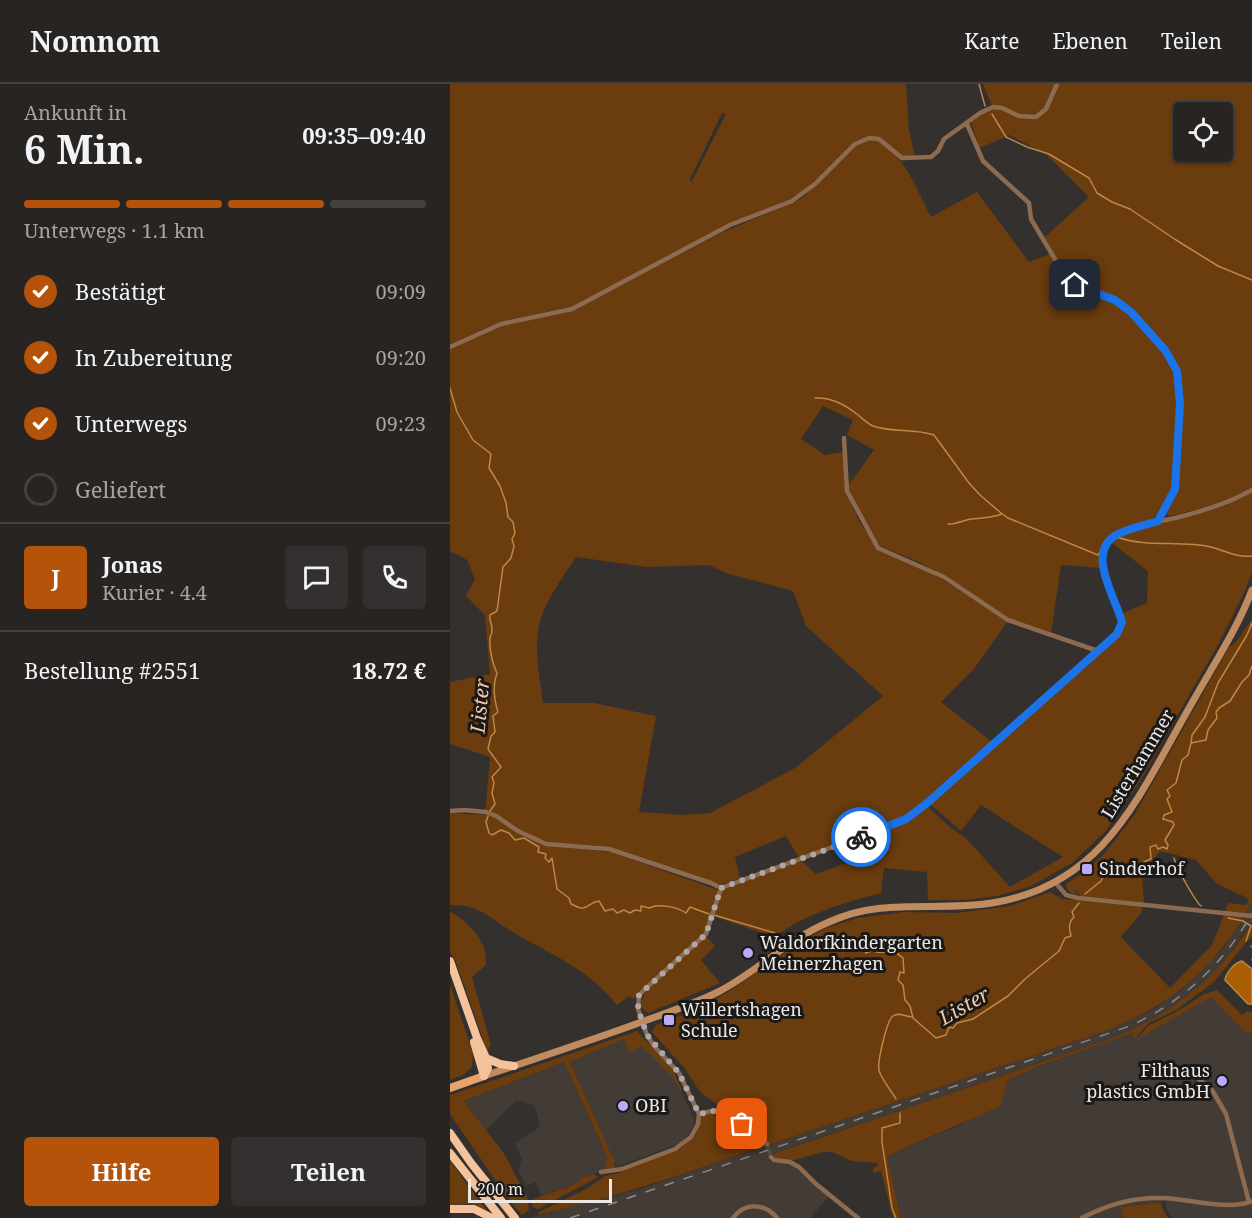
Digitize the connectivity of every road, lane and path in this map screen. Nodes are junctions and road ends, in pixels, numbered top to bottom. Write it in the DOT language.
graph roads {
  1 [pos="1057,84"];
  2 [pos="967,124"];
  3 [pos="450,347"];
  4 [pos="844,438"];
  5 [pos="1252,490"];
  6 [pos="1158,521"];
  7 [pos="1252,590"];
  8 [pos="1098,651"];
  9 [pos="450,811"];
  10 [pos="1055,882"];
  11 [pos="721,888"];
  12 [pos="1252,916"];
  13 [pos="450,961"];
  14 [pos="450,970"];
  15 [pos="642,1022"];
  16 [pos="486,1058"];
  17 [pos="514,1066"];
  18 [pos="1193,1074"];
  19 [pos="484,1076"];
  20 [pos="450,1088"];
  21 [pos="699,1114"];
  22 [pos="450,1133"];
  23 [pos="766,1144"];
  24 [pos="450,1153"];
  25 [pos="771,1157"];
  26 [pos="601,1172"];
  27 [pos="1250,1202"];
  28 [pos="450,1209"];
  29 [pos="495,1216"];
  30 [pos="515,1218"];
  31 [pos="733,1218"];
  32 [pos="777,1218"];
  33 [pos="858,1218"];
  34 [pos="1082,1218"];
  1 -- 2 [label="street"];
  2 -- 3 [label="street"];
  2 -- 6 [label="street"];
  4 -- 8 [label="street"];
  5 -- 6 [label="street"];
  6 -- 8 [label="street"];
  7 -- 10 [label="main road, Listerhammer"];
  8 -- 11 [label="street"];
  9 -- 11 [label="street"];
  10 -- 12 [label="street"];
  10 -- 15 [label="main road, Listerhammer"];
  11 -- 15 [label="street"];
  13 -- 16 [label="highway"];
  14 -- 19 [label="highway"];
  15 -- 17 [label="main road, Listerhammer"];
  15 -- 21 [label="street"];
  16 -- 17 [label="highway"];
  16 -- 19 [label="highway"];
  17 -- 19 [label="main road, Listerhammer"];
  18 -- 27 [label="street"];
  19 -- 20 [label="main road"];
  21 -- 23 [label="street"];
  21 -- 26 [label="street"];
  22 -- 30 [label="highway"];
  24 -- 29 [label="highway"];
  25 -- 33 [label="street"];
  27 -- 34 [label="street"];
  28 -- 29 [label="highway"];
  31 -- 32 [label="street"];
}
